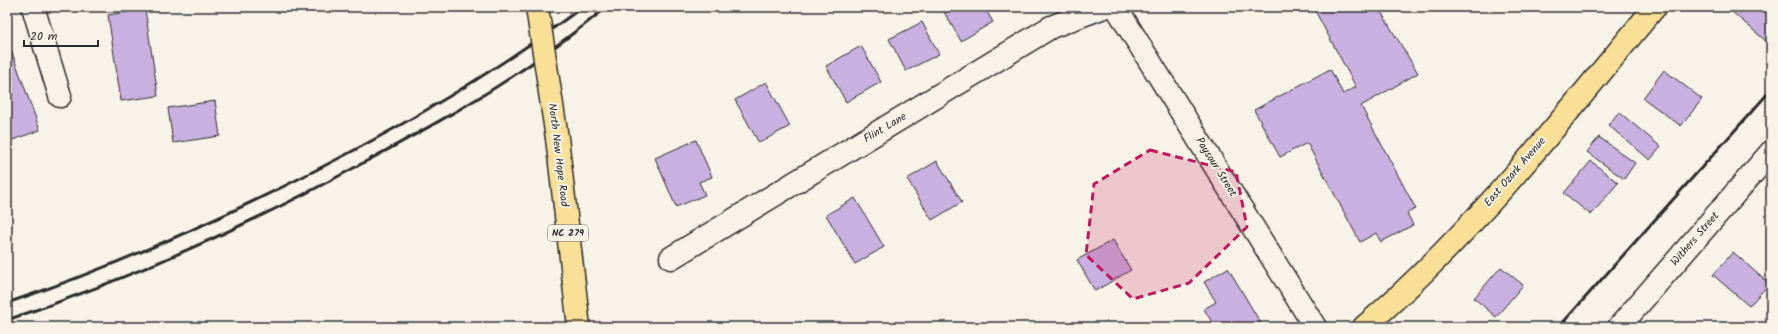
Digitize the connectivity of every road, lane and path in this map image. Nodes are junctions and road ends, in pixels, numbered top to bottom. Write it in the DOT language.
graph roads {
  1 [pos="33,7"];
  2 [pos="536,7"];
  3 [pos="1104,7"];
  4 [pos="1116,7"];
  5 [pos="1656,7"];
  6 [pos="60,96"];
  7 [pos="1771,152"];
  8 [pos="671,258"];
  9 [pos="579,327"];
  10 [pos="1315,327"];
  11 [pos="1364,327"];
  12 [pos="1619,327"];
  1 -- 6 [label="street"];
  2 -- 9 [label="main road, North New Hope Road / NC 279, bridge"];
  3 -- 8 [label="street, Flint Lane"];
  4 -- 10 [label="street, Paysour Street"];
  5 -- 11 [label="main road, East Ozark Avenue"];
  7 -- 12 [label="street, Withers Street"];
}
